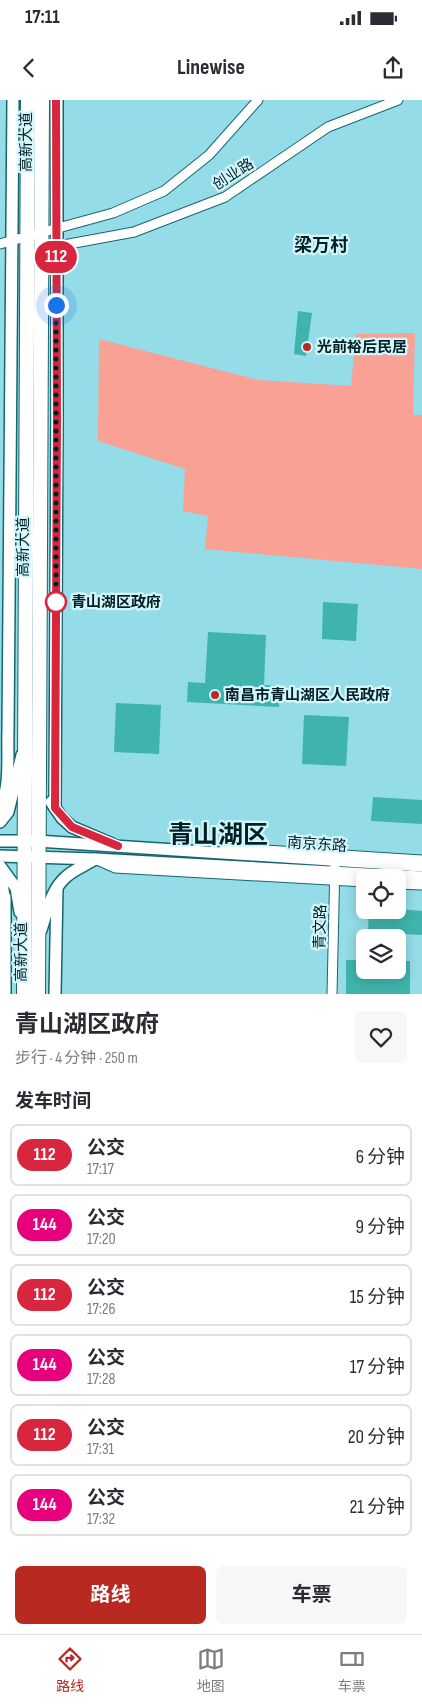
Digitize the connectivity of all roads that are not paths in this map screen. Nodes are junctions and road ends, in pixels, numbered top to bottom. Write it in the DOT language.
graph roads {
  1 [pos="13,100"];
  2 [pos="28,100"];
  3 [pos="42,100"];
  4 [pos="56,100"];
  5 [pos="258,100"];
  6 [pos="398,100"];
  7 [pos="56,229"];
  8 [pos="42,233"];
  9 [pos="28,237"];
  10 [pos="5,243"];
  11 [pos="56,246"];
  12 [pos="42,249"];
  13 [pos="25,739"];
  14 [pos="38,774"];
  15 [pos="0,808"];
  16 [pos="55,808"];
  17 [pos="0,822"];
  18 [pos="0,841"];
  19 [pos="31,842"];
  20 [pos="118,846"];
  21 [pos="215,852"];
  22 [pos="0,856"];
  23 [pos="31,857"];
  24 [pos="95,859"];
  25 [pos="335,860"];
  26 [pos="422,860"];
  27 [pos="0,866"];
  28 [pos="422,866"];
  29 [pos="335,876"];
  30 [pos="422,877"];
  31 [pos="0,880"];
  32 [pos="356,880"];
  33 [pos="406,884"];
  34 [pos="422,885"];
  35 [pos="57,888"];
  36 [pos="5,897"];
  37 [pos="31,942"];
  38 [pos="5,994"];
  39 [pos="24,994"];
  40 [pos="38,994"];
  41 [pos="55,994"];
  42 [pos="332,994"];
  1 -- 10 [label="main road"];
  2 -- 9 [label="highway, 高新大道"];
  3 -- 8 [label="highway, 高新大道"];
  4 -- 7 [label="main road"];
  5 -- 7 [label="street, 创业路"];
  6 -- 11 [label="street, 创业路"];
  7 -- 8 [label="street, 创业路"];
  7 -- 11 [label="main road"];
  8 -- 9 [label="street, 创业路"];
  8 -- 12 [label="highway, 高新大道"];
  9 -- 10 [label="street, 创业路"];
  9 -- 13 [label="highway, 高新大道"];
  10 -- 15 [label="main road"];
  11 -- 12 [label="street, 创业路"];
  11 -- 16 [label="main road"];
  12 -- 14 [label="highway, 高新大道"];
  13 -- 17 [label="main road"];
  13 -- 19 [label="highway, 高新大道"];
  14 -- 16 [label="main road"];
  14 -- 19 [label="highway, 高新大道"];
  16 -- 20 [label="main road"];
  18 -- 19 [label="main road, 南京东路"];
  19 -- 20 [label="main road, 南京东路"];
  19 -- 23 [label="highway, 高新大道"];
  20 -- 21 [label="main road, 南京东路"];
  21 -- 25 [label="main road, 南京东路"];
  21 -- 26 [label="street"];
  22 -- 23 [label="main road, 南京东路"];
  23 -- 24 [label="main road, 南京东路"];
  23 -- 37 [label="highway, 高新大道"];
  24 -- 29 [label="main road, 南京东路"];
  24 -- 35 [label="main road"];
  25 -- 28 [label="main road, 南京东路"];
  25 -- 29 [label="street, 青文路"];
  27 -- 37 [label="main road"];
  29 -- 30 [label="main road, 南京东路"];
  29 -- 32 [label="street"];
  29 -- 42 [label="street, 青文路"];
  31 -- 36 [label="street"];
  33 -- 34 [label="street"];
  35 -- 37 [label="main road"];
  35 -- 41 [label="main road"];
  36 -- 38 [label="main road"];
  37 -- 39 [label="highway, 高新大道"];
  37 -- 40 [label="highway, 高新大道"];
}
